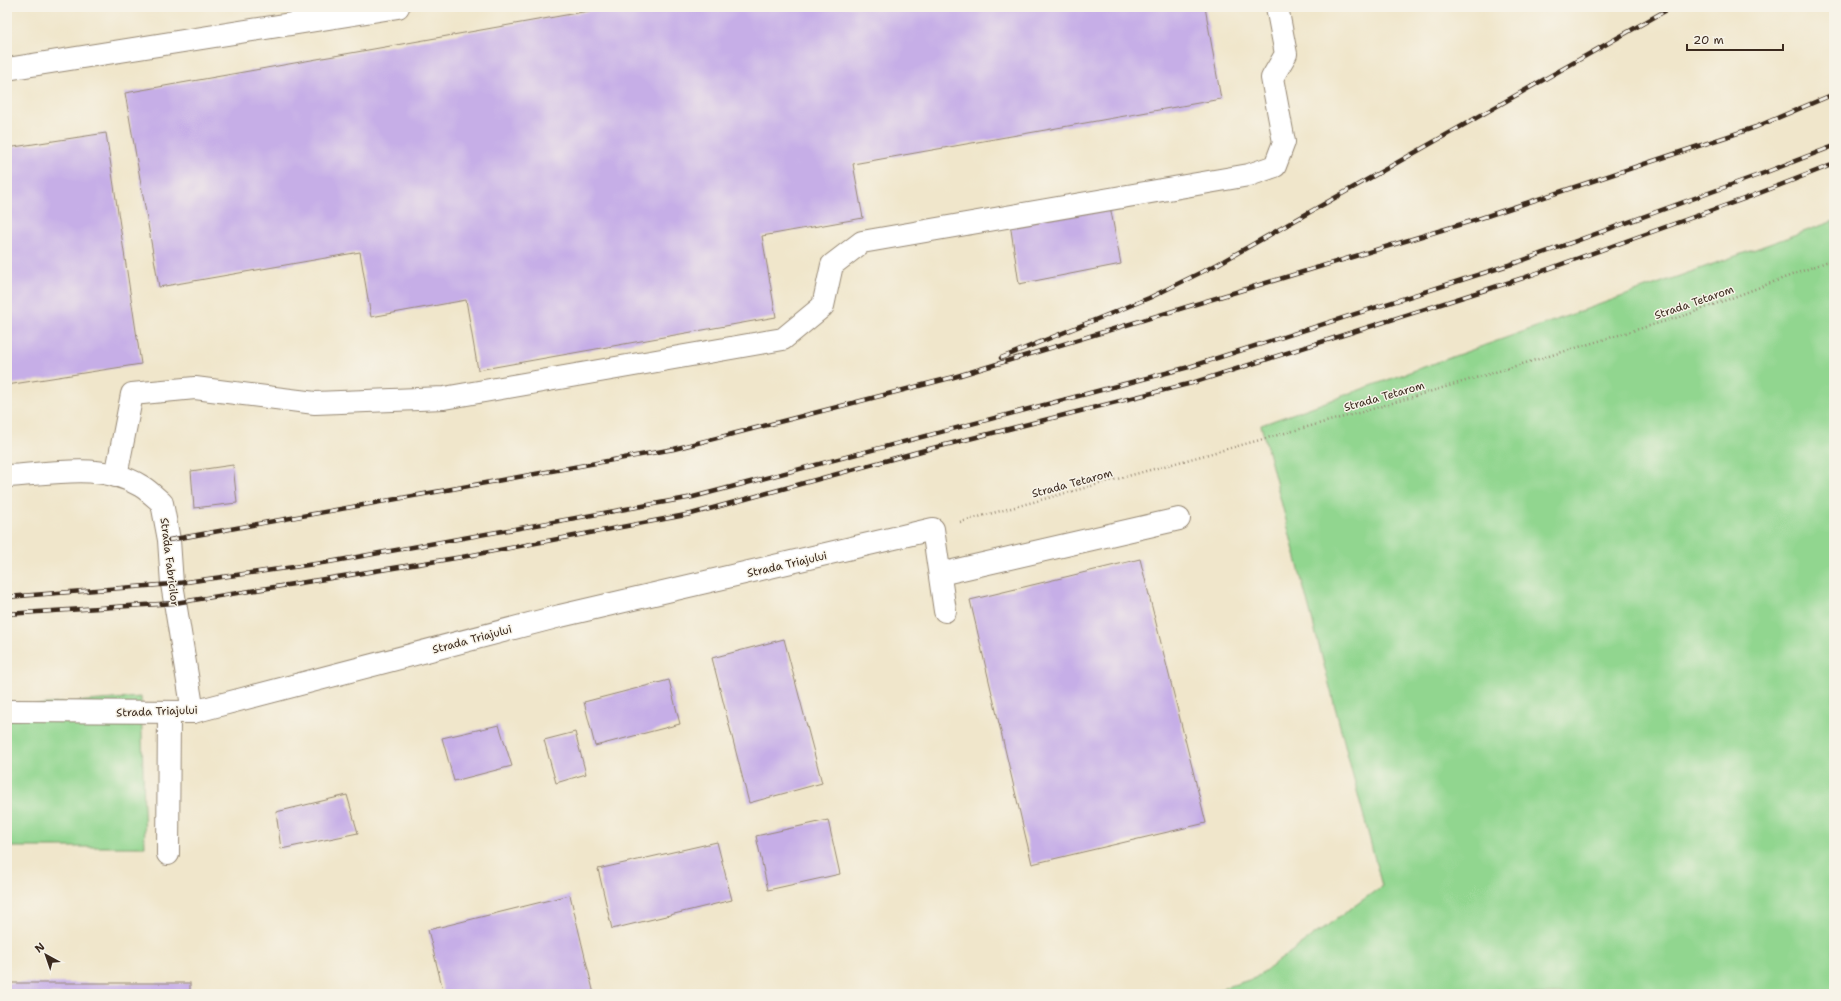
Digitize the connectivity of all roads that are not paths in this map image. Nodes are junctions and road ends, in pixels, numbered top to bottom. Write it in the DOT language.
graph roads {
  1 [pos="398,7"];
  2 [pos="1277,7"];
  3 [pos="7,69"];
  4 [pos="7,476"];
  5 [pos="116,476"];
  6 [pos="1179,519"];
  7 [pos="940,574"];
  8 [pos="945,611"];
  9 [pos="7,711"];
  10 [pos="193,712"];
  11 [pos="169,713"];
  12 [pos="168,854"];
  1 -- 3 [label="street"];
  2 -- 5 [label="street"];
  4 -- 5 [label="street, Strada Fabricilor"];
  5 -- 10 [label="street, Strada Fabricilor"];
  6 -- 7 [label="street"];
  7 -- 8 [label="street"];
  7 -- 10 [label="street, Strada Triajului"];
  9 -- 11 [label="street, Strada Triajului"];
  10 -- 11 [label="street, Strada Triajului"];
  11 -- 12 [label="street"];
}
